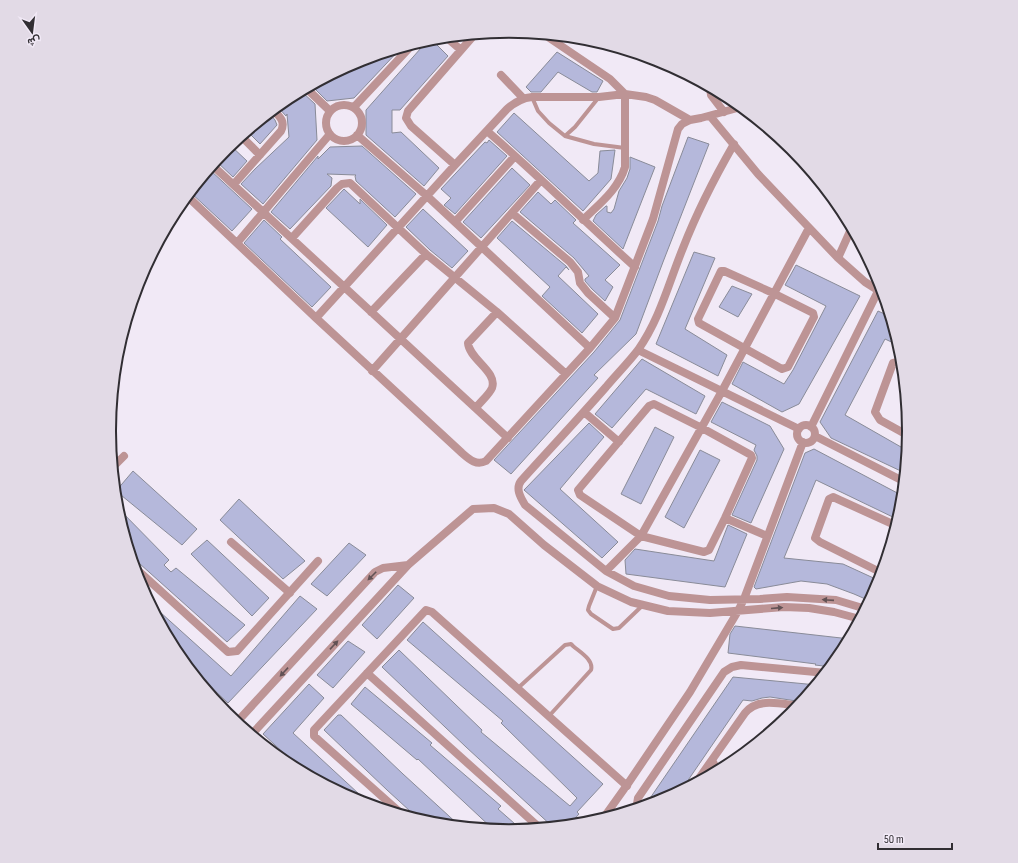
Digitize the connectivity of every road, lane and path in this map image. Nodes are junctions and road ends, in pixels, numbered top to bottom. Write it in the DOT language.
graph roads {
  1 [pos="470,40"];
  2 [pos="554,41"];
  3 [pos="452,42"];
  4 [pos="461,50"];
  5 [pos="406,51"];
  6 [pos="501,75"];
  7 [pos="310,92"];
  8 [pos="625,94"];
  9 [pos="711,94"];
  10 [pos="528,97"];
  11 [pos="599,97"];
  12 [pos="354,107"];
  13 [pos="735,109"];
  14 [pos="330,111"];
  15 [pos="724,112"];
  16 [pos="276,114"];
  17 [pos="710,116"];
  18 [pos="690,120"];
  19 [pos="487,131"];
  20 [pos="330,134"];
  21 [pos="357,135"];
  22 [pos="565,136"];
  23 [pos="245,140"];
  24 [pos="734,144"];
  25 [pos="625,148"];
  26 [pos="260,155"];
  27 [pos="515,156"];
  28 [pos="455,165"];
  29 [pos="217,168"];
  30 [pos="541,180"];
  31 [pos="234,184"];
  32 [pos="427,196"];
  33 [pos="191,200"];
  34 [pos="264,212"];
  35 [pos="512,213"];
  36 [pos="583,220"];
  37 [pos="455,222"];
  38 [pos="398,227"];
  39 [pos="808,228"];
  40 [pos="849,234"];
  41 [pos="292,238"];
  42 [pos="237,243"];
  43 [pos="482,248"];
  44 [pos="426,254"];
  45 [pos="838,258"];
  46 [pos="635,267"];
  47 [pos="454,278"];
  48 [pos="345,287"];
  49 [pos="875,287"];
  50 [pos="774,293"];
  51 [pos="878,295"];
  52 [pos="371,312"];
  53 [pos="497,312"];
  54 [pos="316,318"];
  55 [pos="615,318"];
  56 [pos="400,339"];
  57 [pos="590,348"];
  58 [pos="745,348"];
  59 [pos="638,350"];
  60 [pos="896,363"];
  61 [pos="372,371"];
  62 [pos="566,374"];
  63 [pos="722,391"];
  64 [pos="476,408"];
  65 [pos="584,412"];
  66 [pos="811,427"];
  67 [pos="702,428"];
  68 [pos="799,430"];
  69 [pos="902,432"];
  70 [pos="815,436"];
  71 [pos="508,438"];
  72 [pos="619,442"];
  73 [pos="803,442"];
  74 [pos="124,456"];
  75 [pos="117,463"];
  76 [pos="899,480"];
  77 [pos="725,518"];
  78 [pos="891,523"];
  79 [pos="642,536"];
  80 [pos="767,536"];
  81 [pos="231,542"];
  82 [pos="318,561"];
  83 [pos="408,565"];
  84 [pos="606,571"];
  85 [pos="877,571"];
  86 [pos="142,574"];
  87 [pos="597,586"];
  88 [pos="290,593"];
  89 [pos="744,599"];
  90 [pos="643,605"];
  91 [pos="861,608"];
  92 [pos="738,611"];
  93 [pos="855,619"];
  94 [pos="820,672"];
  95 [pos="367,673"];
  96 [pos="518,688"];
  97 [pos="791,705"];
  98 [pos="549,717"];
  99 [pos="241,719"];
  100 [pos="255,732"];
  101 [pos="712,760"];
  102 [pos="715,767"];
  103 [pos="702,774"];
  104 [pos="627,786"];
  105 [pos="637,803"];
  106 [pos="395,808"];
  107 [pos="607,813"];
  108 [pos="535,824"];
  1 -- 4 [label="street"];
  2 -- 8 [label="street"];
  3 -- 4 [label="street"];
  4 -- 28 [label="street"];
  5 -- 12 [label="street"];
  6 -- 10 [label="street"];
  7 -- 14 [label="street"];
  8 -- 11 [label="street"];
  8 -- 18 [label="street"];
  8 -- 25 [label="street"];
  9 -- 15 [label="street"];
  10 -- 11 [label="street"];
  10 -- 19 [label="street"];
  10 -- 22 [label="lane"];
  11 -- 22 [label="lane"];
  12 -- 14 [label="street"];
  12 -- 21 [label="street"];
  13 -- 15 [label="street"];
  14 -- 20 [label="street"];
  15 -- 17 [label="street"];
  16 -- 26 [label="street"];
  17 -- 18 [label="street"];
  17 -- 24 [label="street"];
  18 -- 46 [label="street"];
  19 -- 27 [label="street"];
  19 -- 28 [label="street"];
  20 -- 21 [label="street"];
  20 -- 34 [label="street"];
  21 -- 32 [label="street"];
  22 -- 25 [label="lane"];
  23 -- 26 [label="street"];
  24 -- 39 [label="street"];
  24 -- 59 [label="street"];
  25 -- 36 [label="street"];
  26 -- 31 [label="street"];
  27 -- 30 [label="street"];
  27 -- 37 [label="street"];
  28 -- 32 [label="street"];
  29 -- 31 [label="street"];
  30 -- 35 [label="street"];
  30 -- 36 [label="street"];
  31 -- 34 [label="street"];
  32 -- 37 [label="street"];
  32 -- 38 [label="street"];
  33 -- 42 [label="street"];
  34 -- 41 [label="street"];
  34 -- 42 [label="street"];
  35 -- 43 [label="street"];
  35 -- 55 [label="street"];
  36 -- 46 [label="street"];
  37 -- 43 [label="street"];
  38 -- 41 [label="street"];
  38 -- 44 [label="street"];
  38 -- 48 [label="street"];
  39 -- 45 [label="street"];
  39 -- 50 [label="street"];
  40 -- 45 [label="street"];
  41 -- 48 [label="street"];
  42 -- 54 [label="street"];
  43 -- 47 [label="street"];
  43 -- 57 [label="street"];
  44 -- 47 [label="street"];
  44 -- 52 [label="street"];
  45 -- 49 [label="street"];
  46 -- 55 [label="street"];
  47 -- 53 [label="street"];
  47 -- 56 [label="street"];
  48 -- 52 [label="street"];
  48 -- 54 [label="street"];
  50 -- 58 [label="street"];
  50 -- 58 [label="street"];
  50 -- 58 [label="street"];
  51 -- 66 [label="street"];
  52 -- 56 [label="street"];
  53 -- 62 [label="street"];
  53 -- 64 [label="street"];
  54 -- 61 [label="street"];
  55 -- 57 [label="street"];
  56 -- 61 [label="street"];
  56 -- 64 [label="street"];
  57 -- 62 [label="street"];
  58 -- 63 [label="street"];
  59 -- 63 [label="street"];
  59 -- 65 [label="street"];
  60 -- 69 [label="street"];
  61 -- 71 [label="street"];
  62 -- 71 [label="street"];
  63 -- 67 [label="street"];
  63 -- 68 [label="street"];
  64 -- 71 [label="street"];
  65 -- 72 [label="street"];
  65 -- 84 [label="street"];
  66 -- 68 [label="street"];
  66 -- 70 [label="street"];
  67 -- 72 [label="street"];
  67 -- 77 [label="street"];
  67 -- 79 [label="street"];
  68 -- 73 [label="street"];
  70 -- 73 [label="street"];
  70 -- 76 [label="street"];
  72 -- 79 [label="street"];
  73 -- 80 [label="street"];
  74 -- 75 [label="street"];
  77 -- 79 [label="street"];
  77 -- 80 [label="street"];
  78 -- 85 [label="street"];
  79 -- 84 [label="street"];
  80 -- 89 [label="street"];
  81 -- 88 [label="street"];
  82 -- 88 [label="street"];
  83 -- 87 [label="street"];
  83 -- 99 [label="street, one-way"];
  100 -- 83 [label="street, one-way"];
  84 -- 89 [label="street"];
  86 -- 88 [label="street"];
  87 -- 90 [label="street"];
  87 -- 90 [label="lane"];
  91 -- 89 [label="street, one-way"];
  89 -- 92 [label="street"];
  90 -- 92 [label="street"];
  92 -- 93 [label="street, one-way"];
  92 -- 104 [label="street"];
  94 -- 105 [label="street"];
  95 -- 96 [label="street"];
  95 -- 106 [label="street"];
  95 -- 108 [label="street"];
  96 -- 98 [label="street"];
  96 -- 98 [label="lane"];
  97 -- 101 [label="street"];
  98 -- 104 [label="street"];
  101 -- 102 [label="street"];
  101 -- 103 [label="street"];
  104 -- 107 [label="street"];
}
